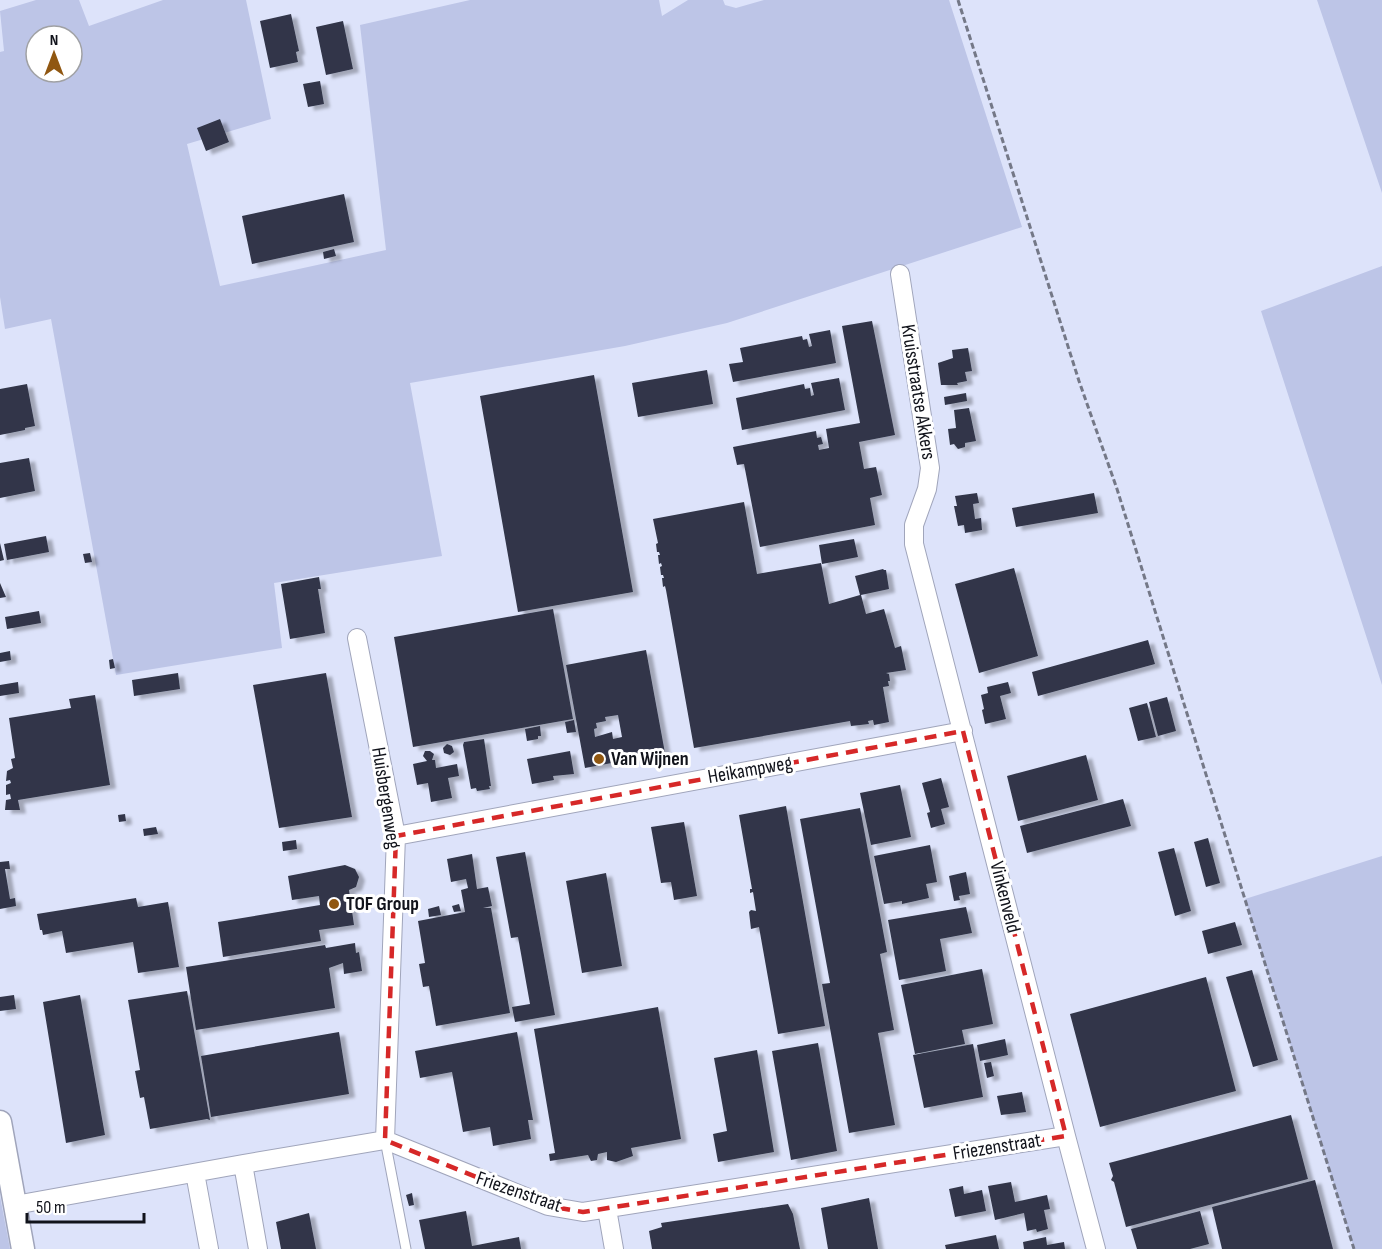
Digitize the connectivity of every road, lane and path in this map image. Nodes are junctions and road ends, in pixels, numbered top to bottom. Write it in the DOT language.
graph roads {
  1 [pos="958,0"];
  2 [pos="900,274"];
  3 [pos="914,544"];
  4 [pos="357,638"];
  5 [pos="963,731"];
  6 [pos="396,836"];
  7 [pos="0,1122"];
  8 [pos="1066,1136"];
  9 [pos="386,1140"];
  10 [pos="243,1164"];
  11 [pos="195,1173"];
  12 [pos="15,1205"];
  13 [pos="607,1209"];
  14 [pos="23,1249"];
  15 [pos="209,1249"];
  16 [pos="258,1249"];
  17 [pos="406,1249"];
  18 [pos="614,1249"];
  19 [pos="1096,1249"];
  20 [pos="1354,1249"];
  1 -- 20 [label="path"];
  2 -- 3 [label="street, Kruisstraatse Akkers"];
  3 -- 5 [label="street, Vinkenveld"];
  4 -- 6 [label="street, Huisbergenweg"];
  5 -- 6 [label="street, Heikampweg"];
  5 -- 8 [label="street, Vinkenveld"];
  6 -- 9 [label="street, Huisbergenweg"];
  7 -- 12 [label="street"];
  8 -- 13 [label="street, Friezenstraat"];
  8 -- 19 [label="street, Vinkenveld"];
  9 -- 10 [label="street"];
  9 -- 13 [label="street, Friezenstraat"];
  9 -- 17 [label="lane"];
  10 -- 11 [label="street"];
  10 -- 16 [label="street"];
  11 -- 12 [label="street"];
  11 -- 15 [label="street"];
  12 -- 14 [label="street"];
  13 -- 18 [label="street"];
}
